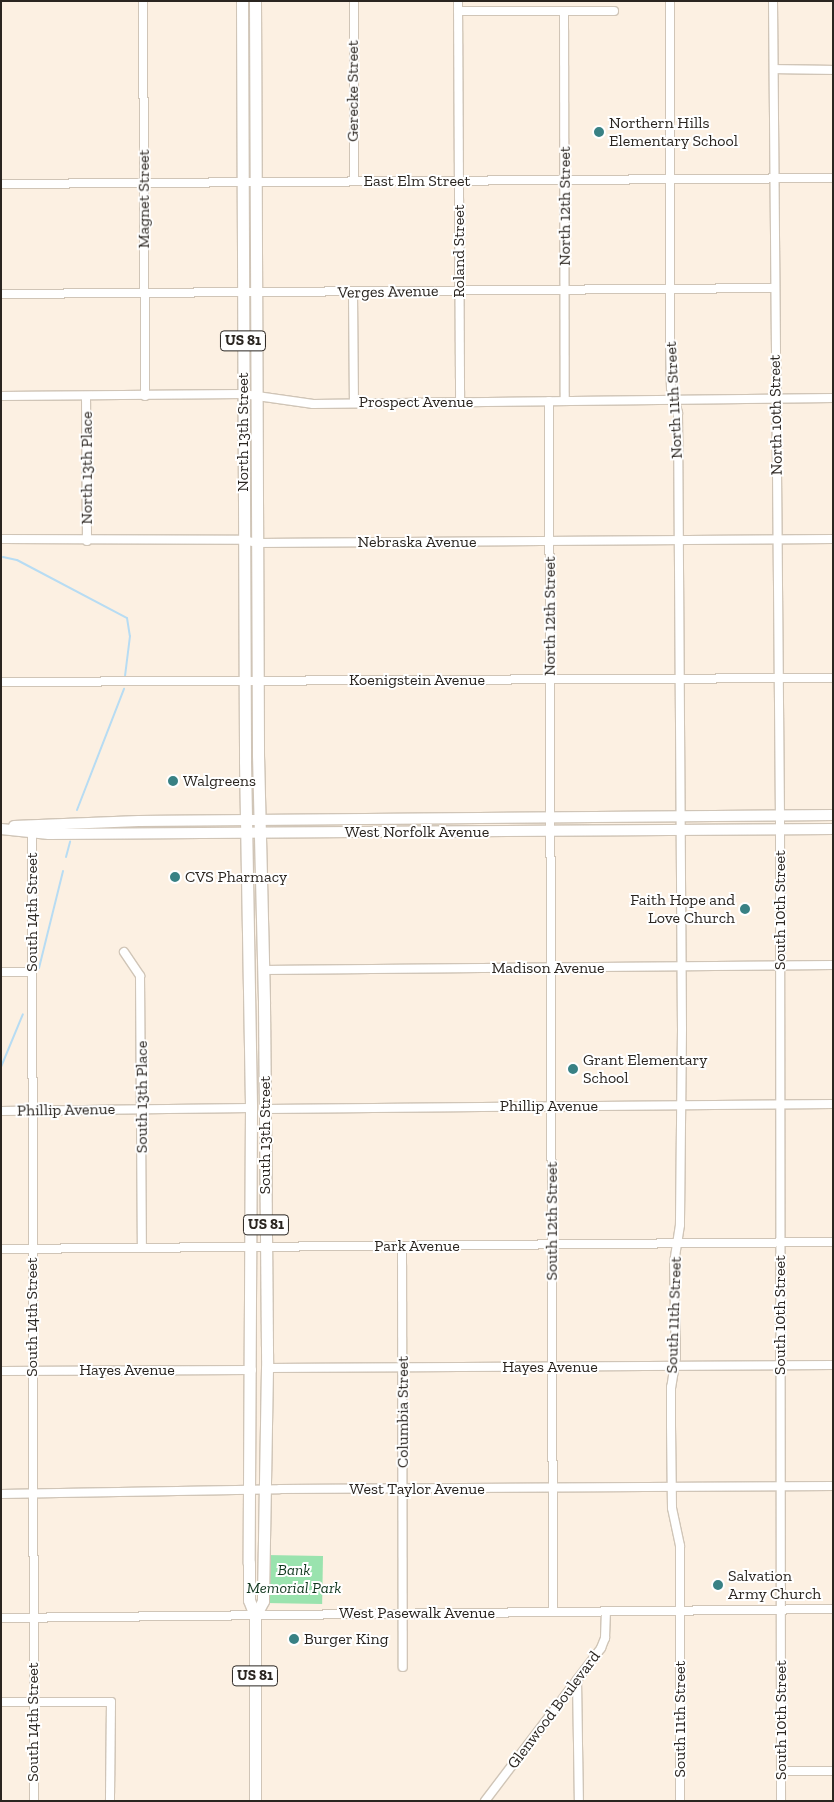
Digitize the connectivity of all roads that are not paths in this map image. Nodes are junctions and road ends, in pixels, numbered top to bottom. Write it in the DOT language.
graph roads {
  1 [pos="143,1"];
  2 [pos="242,1"];
  3 [pos="255,1"];
  4 [pos="354,1"];
  5 [pos="458,1"];
  6 [pos="670,1"];
  7 [pos="773,1"];
  8 [pos="458,11"];
  9 [pos="564,11"];
  10 [pos="614,11"];
  11 [pos="774,69"];
  12 [pos="833,70"];
  13 [pos="774,178"];
  14 [pos="833,178"];
  15 [pos="564,179"];
  16 [pos="670,179"];
  17 [pos="354,181"];
  18 [pos="459,181"];
  19 [pos="144,183"];
  20 [pos="242,183"];
  21 [pos="254,183"];
  22 [pos="1,184"];
  23 [pos="775,288"];
  24 [pos="670,289"];
  25 [pos="458,291"];
  26 [pos="565,291"];
  27 [pos="243,293"];
  28 [pos="353,293"];
  29 [pos="1,294"];
  30 [pos="144,294"];
  31 [pos="256,294"];
  32 [pos="243,394"];
  33 [pos="257,395"];
  34 [pos="1,396"];
  35 [pos="86,396"];
  36 [pos="145,396"];
  37 [pos="833,398"];
  38 [pos="775,399"];
  39 [pos="675,400"];
  40 [pos="549,401"];
  41 [pos="565,401"];
  42 [pos="460,402"];
  43 [pos="354,403"];
  44 [pos="1,539"];
  45 [pos="87,540"];
  46 [pos="243,540"];
  47 [pos="678,540"];
  48 [pos="777,540"];
  49 [pos="833,540"];
  50 [pos="550,541"];
  51 [pos="257,543"];
  52 [pos="679,678"];
  53 [pos="777,678"];
  54 [pos="833,678"];
  55 [pos="551,679"];
  56 [pos="258,681"];
  57 [pos="1,682"];
  58 [pos="244,682"];
  59 [pos="780,815"];
  60 [pos="833,815"];
  61 [pos="681,816"];
  62 [pos="550,818"];
  63 [pos="246,826"];
  64 [pos="259,826"];
  65 [pos="1,828"];
  66 [pos="681,829"];
  67 [pos="833,829"];
  68 [pos="551,830"];
  69 [pos="780,830"];
  70 [pos="32,833"];
  71 [pos="124,952"];
  72 [pos="780,966"];
  73 [pos="833,966"];
  74 [pos="682,967"];
  75 [pos="552,968"];
  76 [pos="263,970"];
  77 [pos="1,972"];
  78 [pos="32,972"];
  79 [pos="780,1104"];
  80 [pos="833,1104"];
  81 [pos="552,1105"];
  82 [pos="681,1105"];
  83 [pos="142,1108"];
  84 [pos="252,1108"];
  85 [pos="266,1109"];
  86 [pos="32,1110"];
  87 [pos="1,1111"];
  88 [pos="833,1242"];
  89 [pos="678,1243"];
  90 [pos="780,1243"];
  91 [pos="551,1244"];
  92 [pos="252,1246"];
  93 [pos="266,1246"];
  94 [pos="402,1246"];
  95 [pos="142,1247"];
  96 [pos="1,1249"];
  97 [pos="32,1250"];
  98 [pos="780,1364"];
  99 [pos="833,1365"];
  100 [pos="553,1366"];
  101 [pos="675,1366"];
  102 [pos="267,1368"];
  103 [pos="402,1368"];
  104 [pos="252,1370"];
  105 [pos="1,1371"];
  106 [pos="33,1371"];
  107 [pos="833,1486"];
  108 [pos="672,1487"];
  109 [pos="781,1488"];
  110 [pos="403,1489"];
  111 [pos="554,1489"];
  112 [pos="250,1491"];
  113 [pos="264,1491"];
  114 [pos="1,1494"];
  115 [pos="33,1494"];
  116 [pos="833,1609"];
  117 [pos="781,1610"];
  118 [pos="680,1611"];
  119 [pos="404,1612"];
  120 [pos="553,1612"];
  121 [pos="606,1612"];
  122 [pos="255,1616"];
  123 [pos="1,1618"];
  124 [pos="33,1618"];
  125 [pos="403,1667"];
  126 [pos="578,1680"];
  127 [pos="1,1702"];
  128 [pos="33,1702"];
  129 [pos="781,1771"];
  130 [pos="833,1771"];
  131 [pos="34,1801"];
  132 [pos="110,1801"];
  133 [pos="255,1801"];
  134 [pos="485,1801"];
  135 [pos="579,1801"];
  136 [pos="680,1801"];
  137 [pos="781,1801"];
  1 -- 19 [label="street, Magnet Street"];
  2 -- 20 [label="highway, North 13th Street / US 81"];
  3 -- 21 [label="highway, North 13th Street / US 81"];
  4 -- 17 [label="street, Gerecke Street"];
  5 -- 8 [label="street, Roland Street"];
  6 -- 16 [label="street, North 11th Street"];
  7 -- 11 [label="street, North 10th Street"];
  8 -- 9 [label="street"];
  8 -- 18 [label="street, Roland Street"];
  9 -- 10 [label="street"];
  9 -- 15 [label="street, North 12th Street"];
  11 -- 12 [label="street"];
  11 -- 13 [label="street, North 10th Street"];
  13 -- 14 [label="street, East Elm Street"];
  13 -- 16 [label="street, East Elm Street"];
  13 -- 23 [label="street, North 10th Street"];
  15 -- 16 [label="street, East Elm Street"];
  15 -- 18 [label="street, East Elm Street"];
  15 -- 26 [label="street, North 12th Street"];
  16 -- 24 [label="street, North 11th Street"];
  17 -- 18 [label="street, East Elm Street"];
  17 -- 21 [label="street, East Elm Street"];
  18 -- 25 [label="street, Roland Street"];
  19 -- 20 [label="street, East Elm Street"];
  19 -- 22 [label="street, East Elm Street"];
  19 -- 30 [label="street, Magnet Street"];
  20 -- 21 [label="street, East Elm Street"];
  20 -- 27 [label="highway, North 13th Street / US 81"];
  21 -- 31 [label="highway, North 13th Street / US 81"];
  23 -- 24 [label="street, Verges Avenue"];
  23 -- 38 [label="street, North 10th Street"];
  24 -- 26 [label="street, Verges Avenue"];
  24 -- 39 [label="street, North 11th Street"];
  25 -- 26 [label="street, Verges Avenue"];
  25 -- 28 [label="street, Verges Avenue"];
  25 -- 42 [label="street, Roland Street"];
  26 -- 41 [label="street, North 12th Street"];
  27 -- 30 [label="street, Verges Avenue"];
  27 -- 31 [label="street, Verges Avenue"];
  27 -- 32 [label="highway, North 13th Street / US 81"];
  28 -- 31 [label="street, Verges Avenue"];
  28 -- 43 [label="street"];
  29 -- 30 [label="street, Verges Avenue"];
  30 -- 36 [label="street, Magnet Street"];
  31 -- 33 [label="highway, North 13th Street / US 81"];
  32 -- 33 [label="street, Prospect Avenue"];
  32 -- 36 [label="street, Prospect Avenue"];
  32 -- 46 [label="highway, North 13th Street / US 81"];
  33 -- 43 [label="street, Prospect Avenue"];
  33 -- 51 [label="highway, North 13th Street / US 81"];
  34 -- 35 [label="street, Prospect Avenue"];
  35 -- 36 [label="street, Prospect Avenue"];
  35 -- 45 [label="street, North 13th Place"];
  37 -- 38 [label="street, Prospect Avenue"];
  38 -- 39 [label="street, Prospect Avenue"];
  38 -- 48 [label="street, North 10th Street"];
  39 -- 41 [label="street, Prospect Avenue"];
  39 -- 47 [label="street, North 11th Street"];
  40 -- 41 [label="street, Prospect Avenue"];
  40 -- 42 [label="street, Prospect Avenue"];
  40 -- 50 [label="street, North 12th Street"];
  42 -- 43 [label="street, Prospect Avenue"];
  44 -- 45 [label="street, Nebraska Avenue"];
  45 -- 46 [label="street, Nebraska Avenue"];
  46 -- 51 [label="street, Nebraska Avenue"];
  46 -- 58 [label="highway, North 13th Street / US 81"];
  47 -- 48 [label="street, Nebraska Avenue"];
  47 -- 50 [label="street, Nebraska Avenue"];
  47 -- 52 [label="street, North 11th Street"];
  48 -- 49 [label="street, Nebraska Avenue"];
  48 -- 53 [label="street, North 10th Street"];
  50 -- 51 [label="street, Nebraska Avenue"];
  50 -- 55 [label="street, North 12th Street"];
  51 -- 56 [label="highway, North 13th Street / US 81"];
  52 -- 53 [label="street, Koenigstein Avenue"];
  52 -- 55 [label="street, Koenigstein Avenue"];
  52 -- 61 [label="street, North 11th Street"];
  53 -- 54 [label="street, Koenigstein Avenue"];
  53 -- 59 [label="street, North 10th Street"];
  55 -- 56 [label="street, Koenigstein Avenue"];
  55 -- 62 [label="street, North 12th Street"];
  56 -- 58 [label="street, Koenigstein Avenue"];
  56 -- 64 [label="highway, North 13th Street / US 81"];
  57 -- 58 [label="street, Koenigstein Avenue"];
  58 -- 63 [label="highway, North 13th Street / US 81"];
  59 -- 60 [label="main road, West Norfolk Avenue"];
  59 -- 61 [label="main road, West Norfolk Avenue"];
  59 -- 69 [label="street, North 10th Street"];
  61 -- 62 [label="main road, West Norfolk Avenue"];
  61 -- 66 [label="street, North 11th Street"];
  62 -- 64 [label="main road, West Norfolk Avenue"];
  62 -- 68 [label="street, North 12th Street"];
  63 -- 64 [label="main road, West Norfolk Avenue"];
  63 -- 65 [label="main road, West Norfolk Avenue"];
  63 -- 70 [label="main road, West Norfolk Avenue"];
  63 -- 84 [label="highway, South 13th Street / US 81"];
  64 -- 68 [label="main road, West Norfolk Avenue"];
  64 -- 76 [label="highway, South 13th Street / US 81"];
  65 -- 70 [label="main road, West Norfolk Avenue"];
  66 -- 68 [label="main road, West Norfolk Avenue"];
  66 -- 69 [label="main road, West Norfolk Avenue"];
  66 -- 74 [label="street, South 11th Street"];
  67 -- 69 [label="main road, West Norfolk Avenue"];
  68 -- 75 [label="street, South 12th Street"];
  69 -- 72 [label="street, South 10th Street"];
  70 -- 78 [label="street, South 14th Street"];
  71 -- 83 [label="street, South 13th Place"];
  72 -- 73 [label="street, Madison Avenue"];
  72 -- 74 [label="street, Madison Avenue"];
  72 -- 79 [label="street, South 10th Street"];
  74 -- 75 [label="street, Madison Avenue"];
  74 -- 82 [label="street, South 11th Street"];
  75 -- 76 [label="street, Madison Avenue"];
  75 -- 81 [label="street, South 12th Street"];
  76 -- 85 [label="highway, South 13th Street / US 81"];
  77 -- 78 [label="street"];
  78 -- 86 [label="street, South 14th Street"];
  79 -- 80 [label="street, Phillip Avenue"];
  79 -- 82 [label="street, Phillip Avenue"];
  79 -- 90 [label="street, South 10th Street"];
  81 -- 82 [label="street, Phillip Avenue"];
  81 -- 85 [label="street, Phillip Avenue"];
  81 -- 91 [label="street, South 12th Street"];
  82 -- 89 [label="street, South 11th Street"];
  83 -- 84 [label="street, Phillip Avenue"];
  83 -- 86 [label="street, Phillip Avenue"];
  83 -- 95 [label="street, South 13th Place"];
  84 -- 92 [label="highway, South 13th Street / US 81"];
  85 -- 93 [label="highway, South 13th Street / US 81"];
  86 -- 87 [label="street, Phillip Avenue"];
  86 -- 97 [label="street, South 14th Street"];
  88 -- 90 [label="street, Park Avenue"];
  89 -- 90 [label="street, Park Avenue"];
  89 -- 91 [label="street, Park Avenue"];
  89 -- 101 [label="street, South 11th Street"];
  90 -- 98 [label="street, South 10th Street"];
  91 -- 94 [label="street, Park Avenue"];
  91 -- 100 [label="street, South 12th Street"];
  92 -- 93 [label="street, Park Avenue"];
  92 -- 95 [label="street, Park Avenue"];
  92 -- 104 [label="highway, South 13th Street / US 81"];
  93 -- 94 [label="street, Park Avenue"];
  93 -- 102 [label="highway, South 13th Street / US 81"];
  94 -- 103 [label="street, Columbia Street"];
  95 -- 97 [label="street, Park Avenue"];
  96 -- 97 [label="street, Park Avenue"];
  97 -- 106 [label="street, South 14th Street"];
  98 -- 99 [label="street, Hayes Avenue"];
  98 -- 101 [label="street, Hayes Avenue"];
  98 -- 109 [label="street, South 10th Street"];
  100 -- 101 [label="street, Hayes Avenue"];
  100 -- 103 [label="street, Hayes Avenue"];
  100 -- 111 [label="street, South 12th Street"];
  101 -- 108 [label="street, South 11th Street"];
  102 -- 103 [label="street, Hayes Avenue"];
  102 -- 113 [label="highway, South 13th Street / US 81"];
  103 -- 110 [label="street, Columbia Street"];
  104 -- 106 [label="street, Hayes Avenue"];
  104 -- 112 [label="highway, South 13th Street / US 81"];
  105 -- 106 [label="street, Hayes Avenue"];
  106 -- 115 [label="street, South 14th Street"];
  107 -- 109 [label="street, West Taylor Avenue"];
  108 -- 109 [label="street, West Taylor Avenue"];
  108 -- 111 [label="street, West Taylor Avenue"];
  108 -- 118 [label="street, South 11th Street"];
  109 -- 117 [label="street, South 10th Street"];
  110 -- 111 [label="street, West Taylor Avenue"];
  110 -- 113 [label="street, West Taylor Avenue"];
  110 -- 119 [label="street, Columbia Street"];
  111 -- 120 [label="street, South 12th Street"];
  112 -- 113 [label="street, West Taylor Avenue"];
  112 -- 115 [label="street, West Taylor Avenue"];
  112 -- 122 [label="highway, South 13th Street / US 81"];
  113 -- 122 [label="highway, South 13th Street / US 81"];
  114 -- 115 [label="street, West Taylor Avenue"];
  115 -- 124 [label="street, South 14th Street"];
  116 -- 117 [label="street, West Pasewalk Avenue"];
  117 -- 118 [label="street, West Pasewalk Avenue"];
  117 -- 129 [label="street, South 10th Street"];
  118 -- 121 [label="street, West Pasewalk Avenue"];
  118 -- 136 [label="street, South 11th Street"];
  119 -- 120 [label="street, West Pasewalk Avenue"];
  119 -- 122 [label="street, West Pasewalk Avenue"];
  119 -- 125 [label="street, Columbia Street"];
  120 -- 121 [label="street, West Pasewalk Avenue"];
  121 -- 126 [label="street, Glenwood Boulevard"];
  122 -- 124 [label="street, West Pasewalk Avenue"];
  122 -- 133 [label="highway, South 13th Street / US 81"];
  123 -- 124 [label="street, West Pasewalk Avenue"];
  124 -- 128 [label="street, South 14th Street"];
  126 -- 134 [label="street, Glenwood Boulevard"];
  126 -- 135 [label="street"];
  127 -- 128 [label="street"];
  128 -- 131 [label="street, South 14th Street"];
  128 -- 132 [label="street"];
  129 -- 130 [label="street"];
  129 -- 137 [label="street, South 10th Street"];
}
